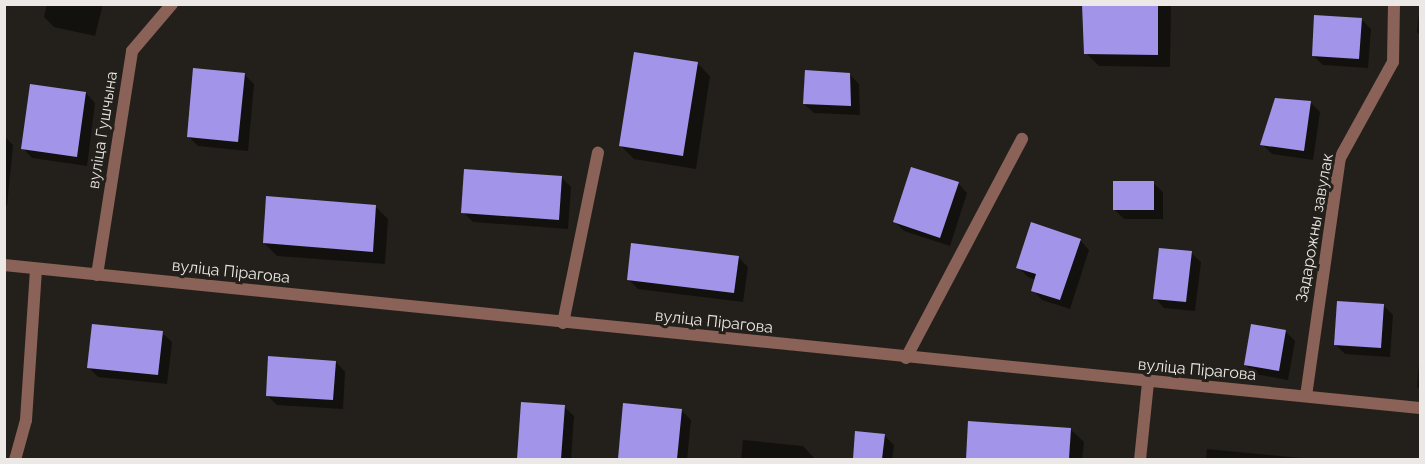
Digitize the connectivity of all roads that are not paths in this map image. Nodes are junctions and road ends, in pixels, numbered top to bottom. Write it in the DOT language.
graph roads {
  1 [pos="172,4"];
  2 [pos="1394,4"];
  3 [pos="1022,140"];
  4 [pos="598,153"];
  5 [pos="4,265"];
  6 [pos="36,269"];
  7 [pos="97,275"];
  8 [pos="563,323"];
  9 [pos="906,358"];
  10 [pos="1148,382"];
  11 [pos="1306,396"];
  12 [pos="1420,408"];
  13 [pos="15,459"];
  14 [pos="1140,459"];
  1 -- 7 [label="street, вуліца Гушчына"];
  2 -- 11 [label="street, Задарожны завулак"];
  3 -- 9 [label="street"];
  4 -- 8 [label="street"];
  5 -- 6 [label="street, вуліца Пірагова"];
  6 -- 7 [label="street, вуліца Пірагова"];
  6 -- 13 [label="street"];
  7 -- 8 [label="street, вуліца Пірагова"];
  8 -- 9 [label="street, вуліца Пірагова"];
  9 -- 10 [label="street, вуліца Пірагова"];
  10 -- 11 [label="street, вуліца Пірагова"];
  10 -- 14 [label="street"];
  11 -- 12 [label="street, вуліца Пірагова"];
}
